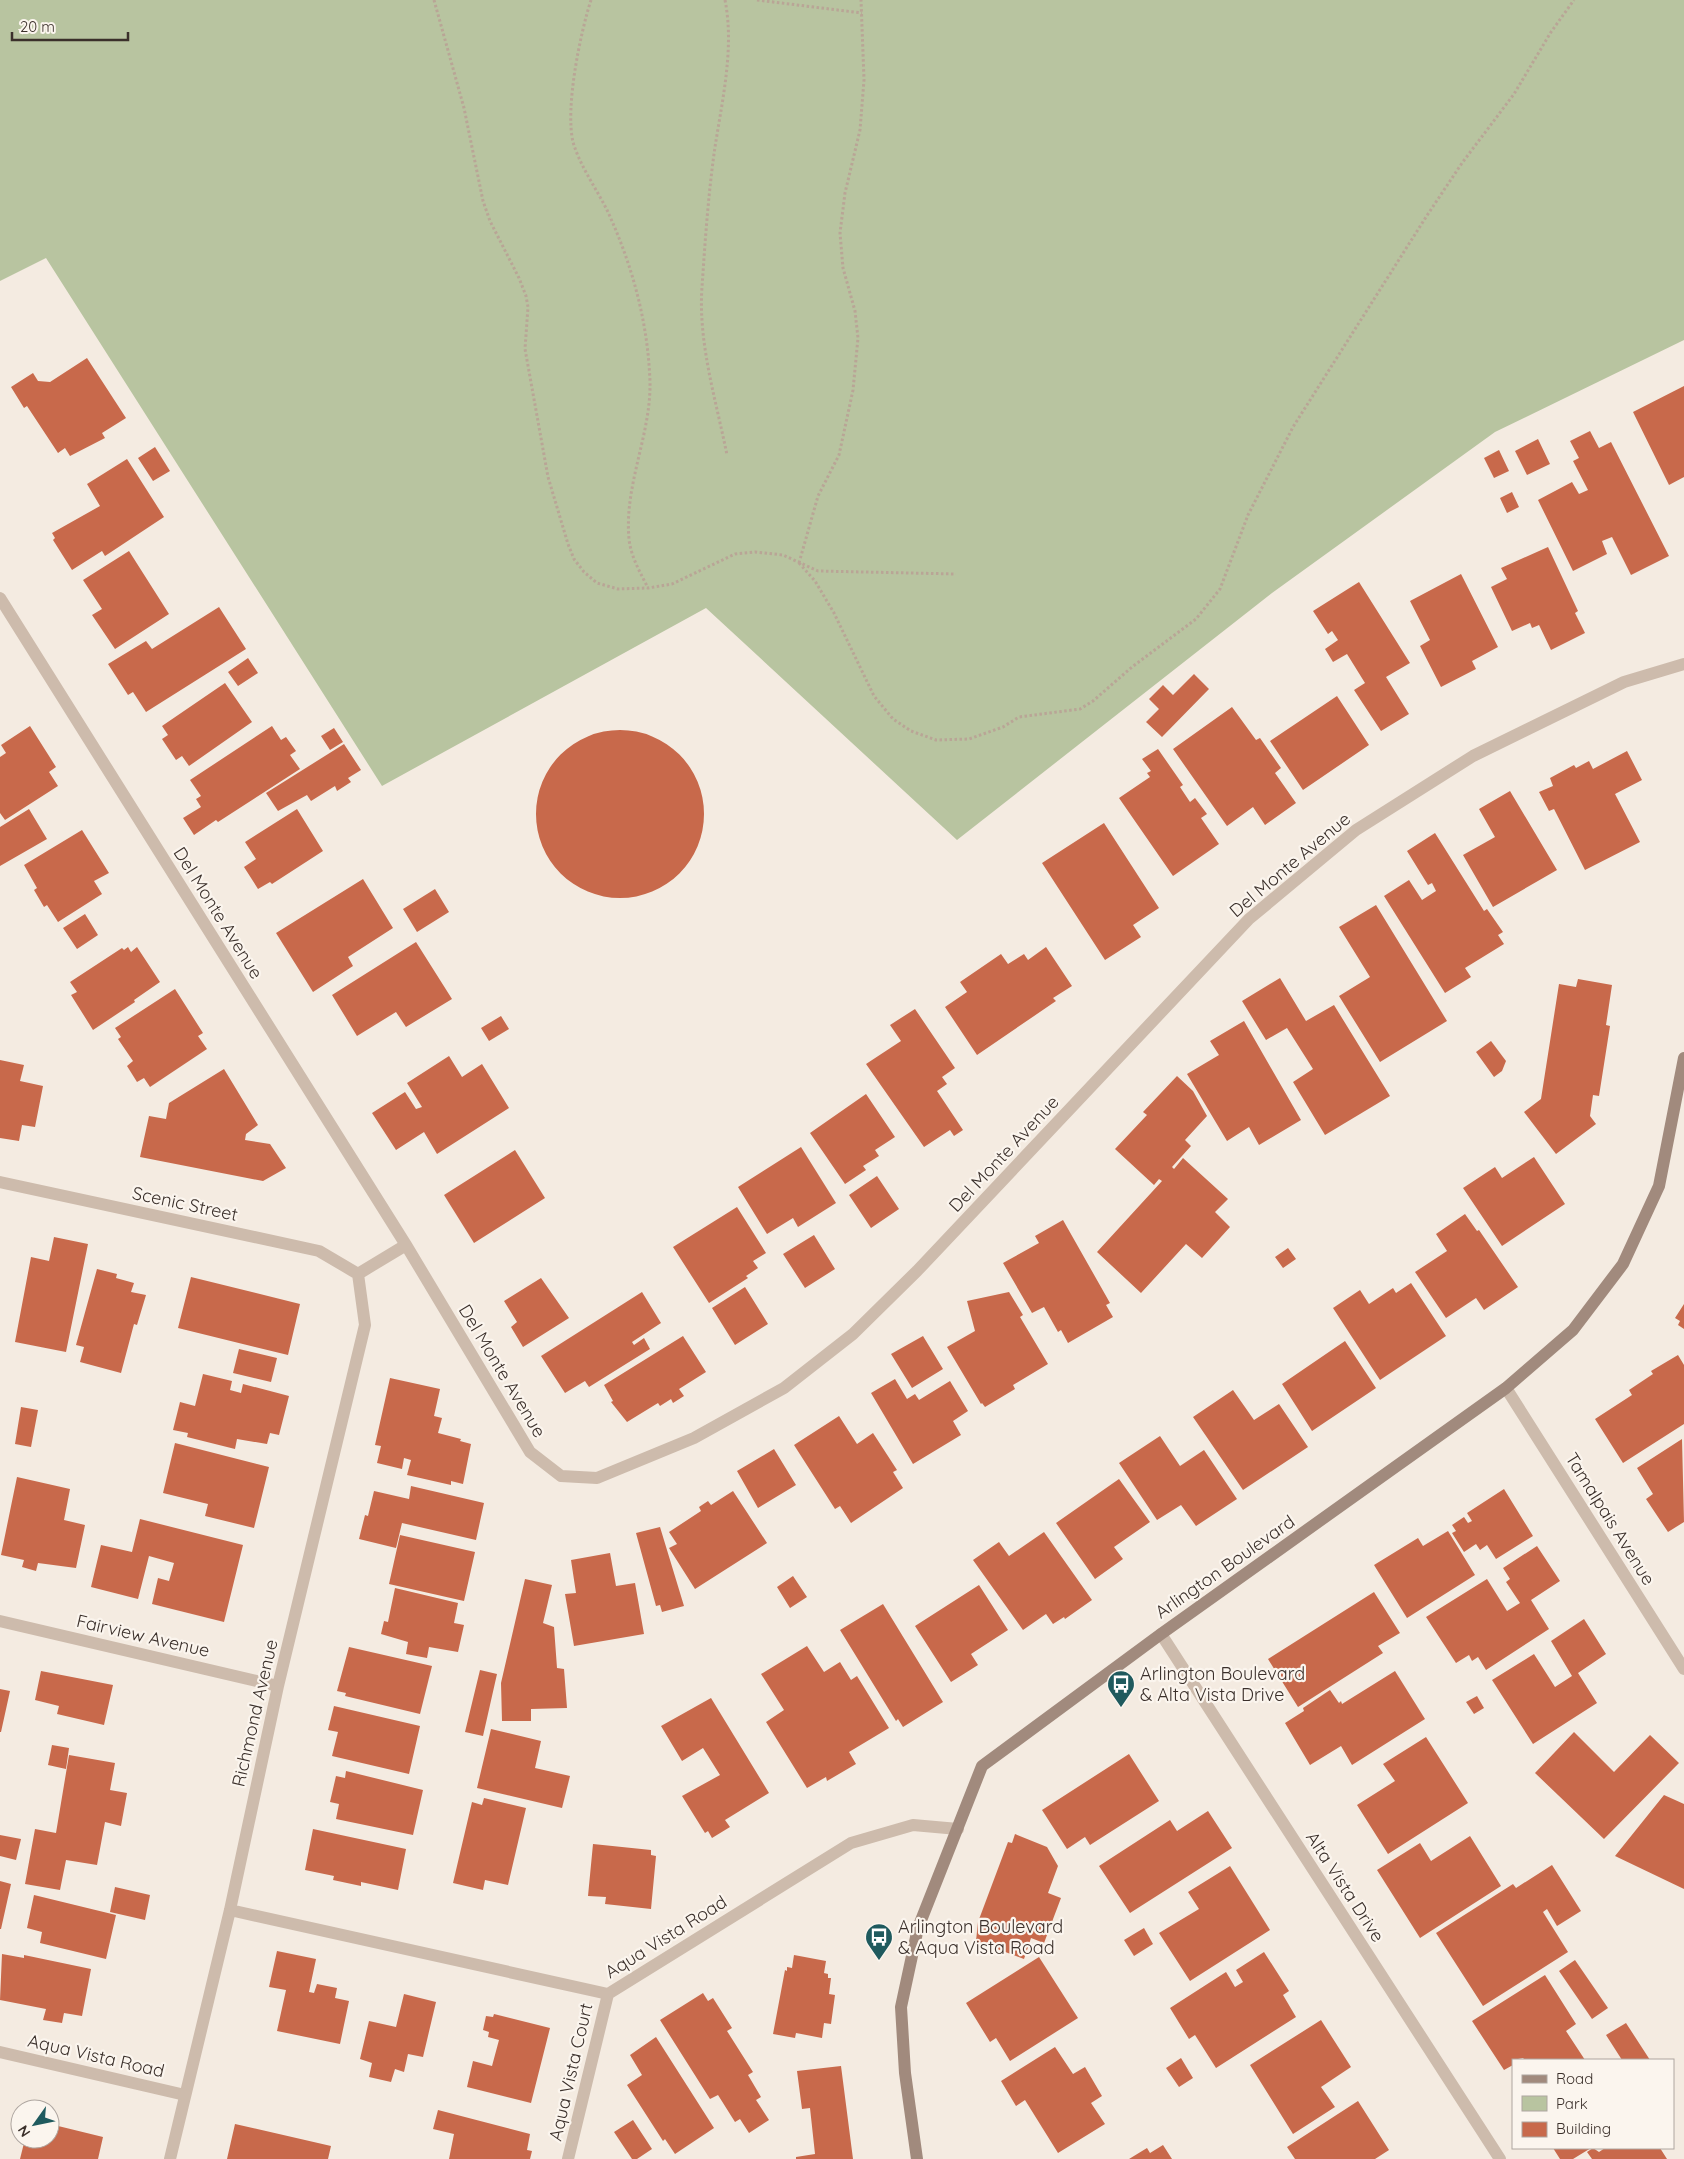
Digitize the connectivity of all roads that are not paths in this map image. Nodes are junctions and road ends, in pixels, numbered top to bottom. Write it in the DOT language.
graph roads {
  1 [pos="0,598"];
  2 [pos="1684,664"];
  3 [pos="1684,1058"];
  4 [pos="0,1182"];
  5 [pos="406,1245"];
  6 [pos="358,1274"];
  7 [pos="1506,1388"];
  8 [pos="0,1621"];
  9 [pos="1161,1634"];
  10 [pos="1684,1669"];
  11 [pos="278,1686"];
  12 [pos="958,1829"];
  13 [pos="230,1910"];
  14 [pos="608,1994"];
  15 [pos="0,2052"];
  16 [pos="185,2095"];
  17 [pos="170,2159"];
  18 [pos="568,2159"];
  19 [pos="917,2159"];
  20 [pos="1500,2159"];
  1 -- 5 [label="street, Del Monte Avenue"];
  2 -- 5 [label="street, Del Monte Avenue"];
  3 -- 7 [label="main road, Arlington Boulevard"];
  4 -- 6 [label="street, Scenic Street"];
  5 -- 6 [label="street"];
  6 -- 11 [label="street, Richmond Avenue"];
  7 -- 9 [label="main road, Arlington Boulevard"];
  7 -- 10 [label="street, Tamalpais Avenue"];
  8 -- 11 [label="street, Fairview Avenue"];
  9 -- 12 [label="main road, Arlington Boulevard"];
  9 -- 20 [label="street, Alta Vista Drive"];
  11 -- 13 [label="street, Richmond Avenue"];
  12 -- 14 [label="street, Aqua Vista Road"];
  12 -- 19 [label="main road, Arlington Boulevard"];
  13 -- 14 [label="street, Aqua Vista Road"];
  13 -- 16 [label="street, Richmond Avenue"];
  14 -- 18 [label="street, Aqua Vista Court"];
  15 -- 16 [label="street, Aqua Vista Road"];
  16 -- 17 [label="street, Richmond Avenue"];
}
